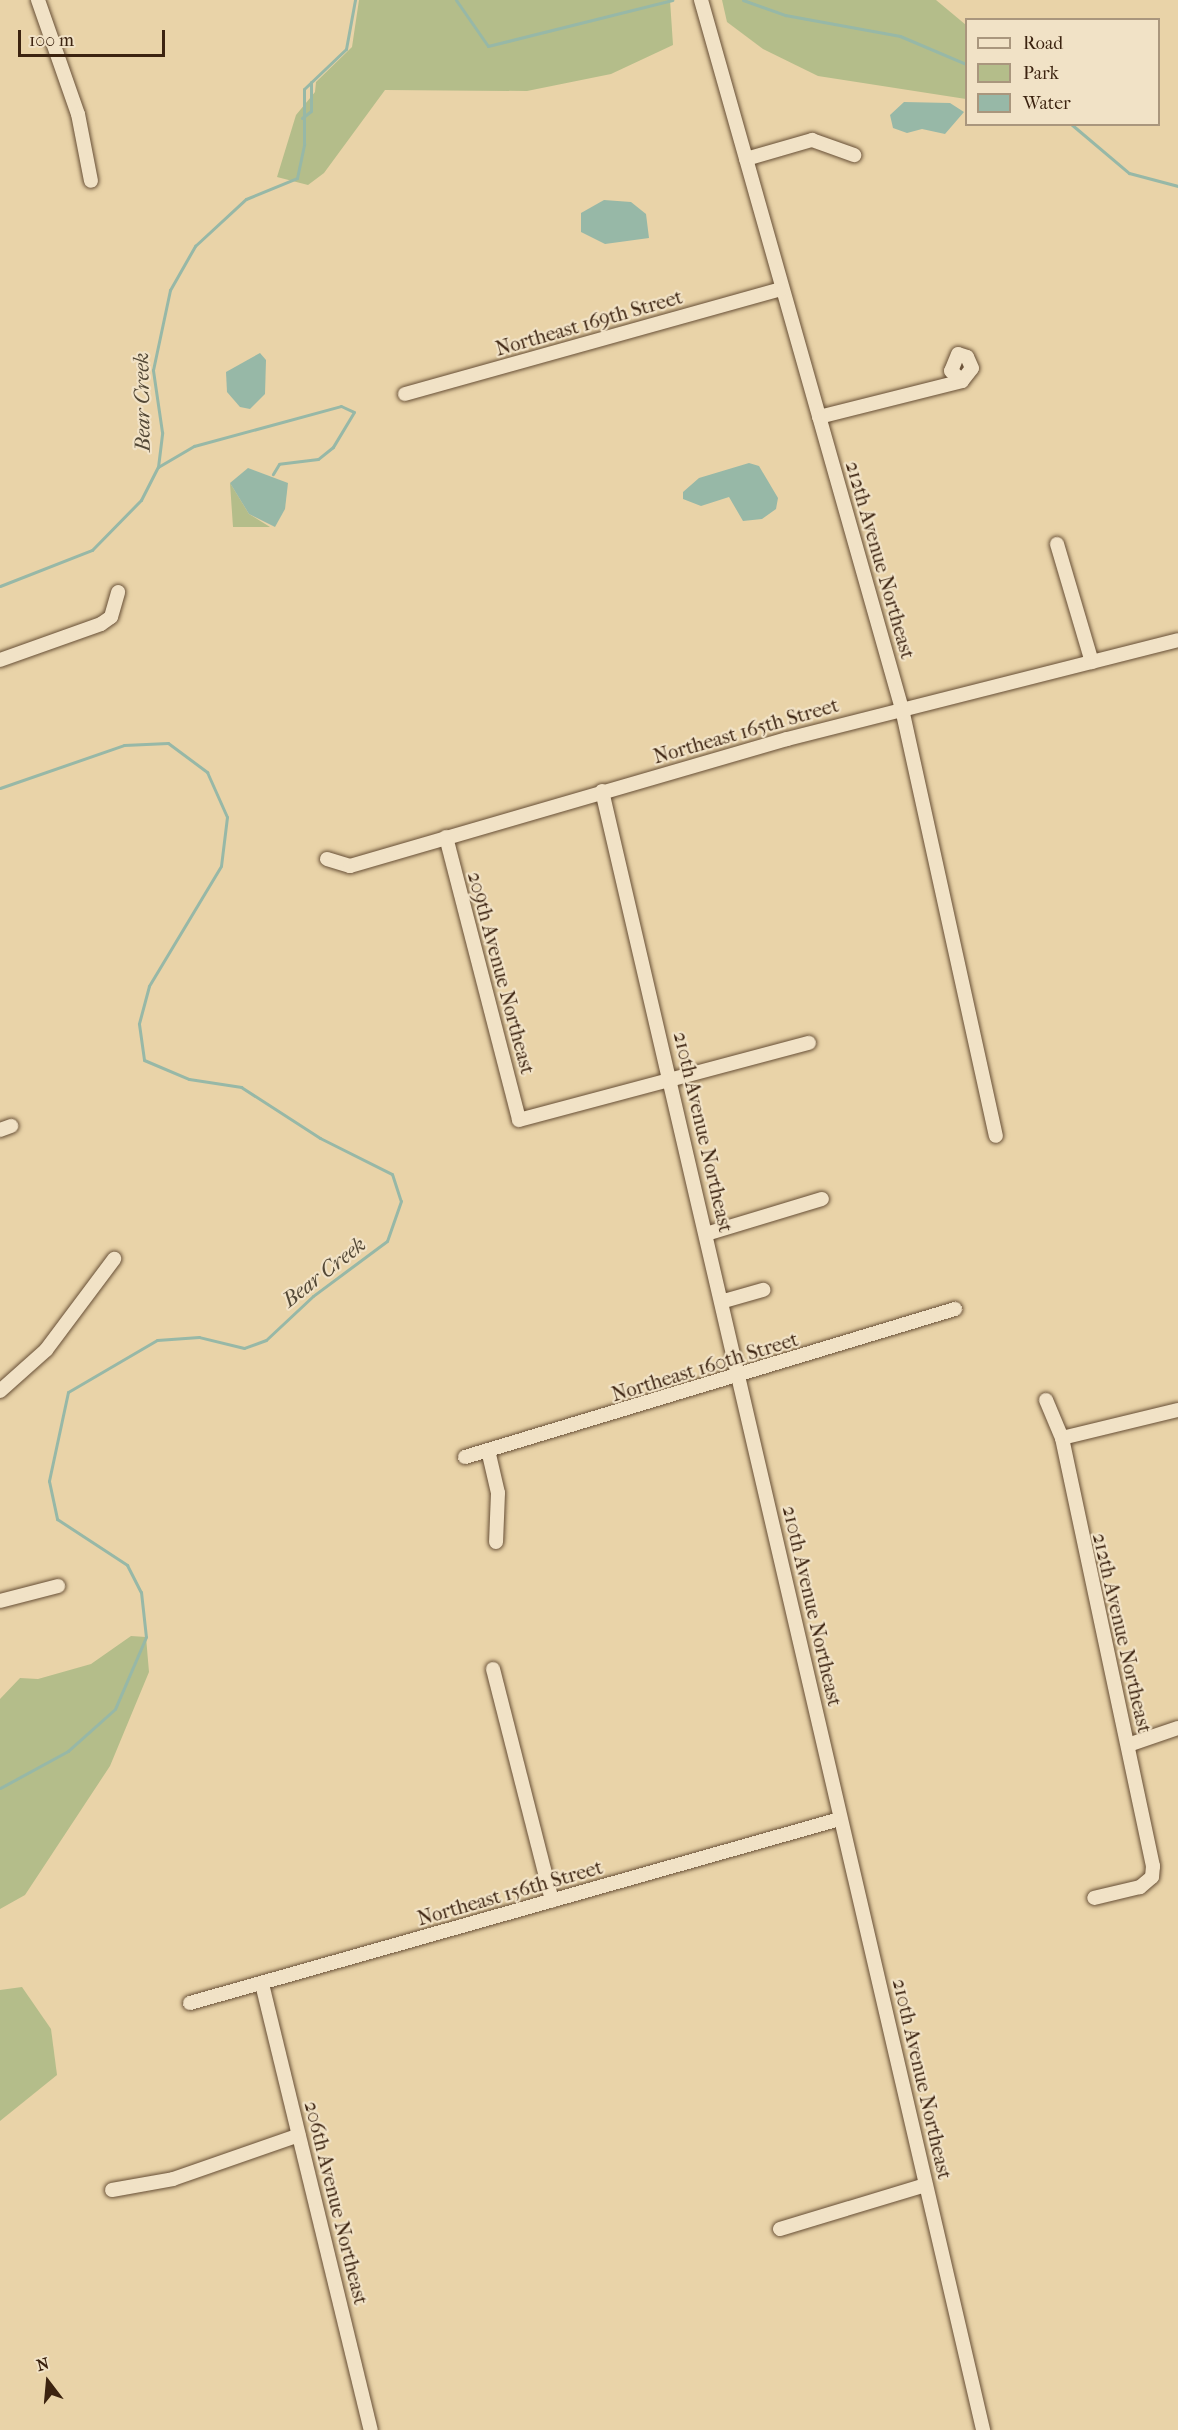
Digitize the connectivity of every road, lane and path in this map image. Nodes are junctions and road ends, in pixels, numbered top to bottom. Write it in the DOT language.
graph roads {
  1 [pos="38,0"];
  2 [pos="701,0"];
  3 [pos="854,155"];
  4 [pos="746,159"];
  5 [pos="91,181"];
  6 [pos="782,289"];
  7 [pos="962,381"];
  8 [pos="405,394"];
  9 [pos="819,417"];
  10 [pos="1057,544"];
  11 [pos="118,591"];
  12 [pos="1178,640"];
  13 [pos="0,660"];
  14 [pos="1092,662"];
  15 [pos="902,709"];
  16 [pos="602,791"];
  17 [pos="446,837"];
  18 [pos="327,859"];
  19 [pos="809,1043"];
  20 [pos="671,1079"];
  21 [pos="996,1136"];
  22 [pos="822,1199"];
  23 [pos="706,1234"];
  24 [pos="114,1260"];
  25 [pos="763,1290"];
  26 [pos="724,1301"];
  27 [pos="955,1310"];
  28 [pos="740,1378"];
  29 [pos="0,1391"];
  30 [pos="1046,1400"];
  31 [pos="1178,1410"];
  32 [pos="1062,1438"];
  33 [pos="488,1450"];
  34 [pos="465,1457"];
  35 [pos="496,1542"];
  36 [pos="58,1586"];
  37 [pos="0,1601"];
  38 [pos="493,1669"];
  39 [pos="1178,1728"];
  40 [pos="1128,1746"];
  41 [pos="840,1819"];
  42 [pos="1094,1898"];
  43 [pos="552,1901"];
  44 [pos="262,1984"];
  45 [pos="190,2003"];
  46 [pos="299,2135"];
  47 [pos="926,2185"];
  48 [pos="112,2190"];
  49 [pos="780,2229"];
  50 [pos="371,2430"];
  51 [pos="982,2430"];
  1 -- 5 [label="street"];
  2 -- 4 [label="street, 212th Avenue Northeast"];
  3 -- 4 [label="street"];
  4 -- 6 [label="street, 212th Avenue Northeast"];
  6 -- 8 [label="street, Northeast 169th Street"];
  6 -- 9 [label="street, 212th Avenue Northeast"];
  7 -- 9 [label="street"];
  9 -- 15 [label="street, 212th Avenue Northeast"];
  10 -- 14 [label="street"];
  11 -- 13 [label="street"];
  12 -- 14 [label="street, Northeast 165th Street"];
  14 -- 15 [label="street, Northeast 165th Street"];
  15 -- 16 [label="street, Northeast 165th Street"];
  15 -- 21 [label="street, 212th Avenue Northeast"];
  16 -- 17 [label="street, Northeast 165th Street"];
  16 -- 20 [label="street, 210th Avenue Northeast"];
  17 -- 18 [label="street, Northeast 165th Street"];
  17 -- 20 [label="street, 209th Avenue Northeast"];
  19 -- 20 [label="street"];
  20 -- 23 [label="street, 210th Avenue Northeast"];
  22 -- 23 [label="street"];
  23 -- 26 [label="street, 210th Avenue Northeast"];
  24 -- 29 [label="street"];
  25 -- 26 [label="street"];
  26 -- 28 [label="street, 210th Avenue Northeast"];
  27 -- 28 [label="street, Northeast 160th Street"];
  28 -- 33 [label="street, Northeast 160th Street"];
  28 -- 41 [label="street, 210th Avenue Northeast"];
  30 -- 32 [label="street, 212th Avenue Northeast"];
  31 -- 32 [label="street"];
  32 -- 40 [label="street, 212th Avenue Northeast"];
  33 -- 34 [label="street, Northeast 160th Street"];
  33 -- 35 [label="street"];
  36 -- 37 [label="street"];
  38 -- 43 [label="street"];
  39 -- 40 [label="street"];
  40 -- 42 [label="street, 212th Avenue Northeast"];
  41 -- 43 [label="street, Northeast 156th Street"];
  41 -- 47 [label="street, 210th Avenue Northeast"];
  43 -- 44 [label="street, Northeast 156th Street"];
  44 -- 45 [label="street, Northeast 156th Street"];
  44 -- 46 [label="street, 206th Avenue Northeast"];
  46 -- 48 [label="street"];
  46 -- 50 [label="street, 206th Avenue Northeast"];
  47 -- 49 [label="street"];
  47 -- 51 [label="street, 210th Avenue Northeast"];
}
